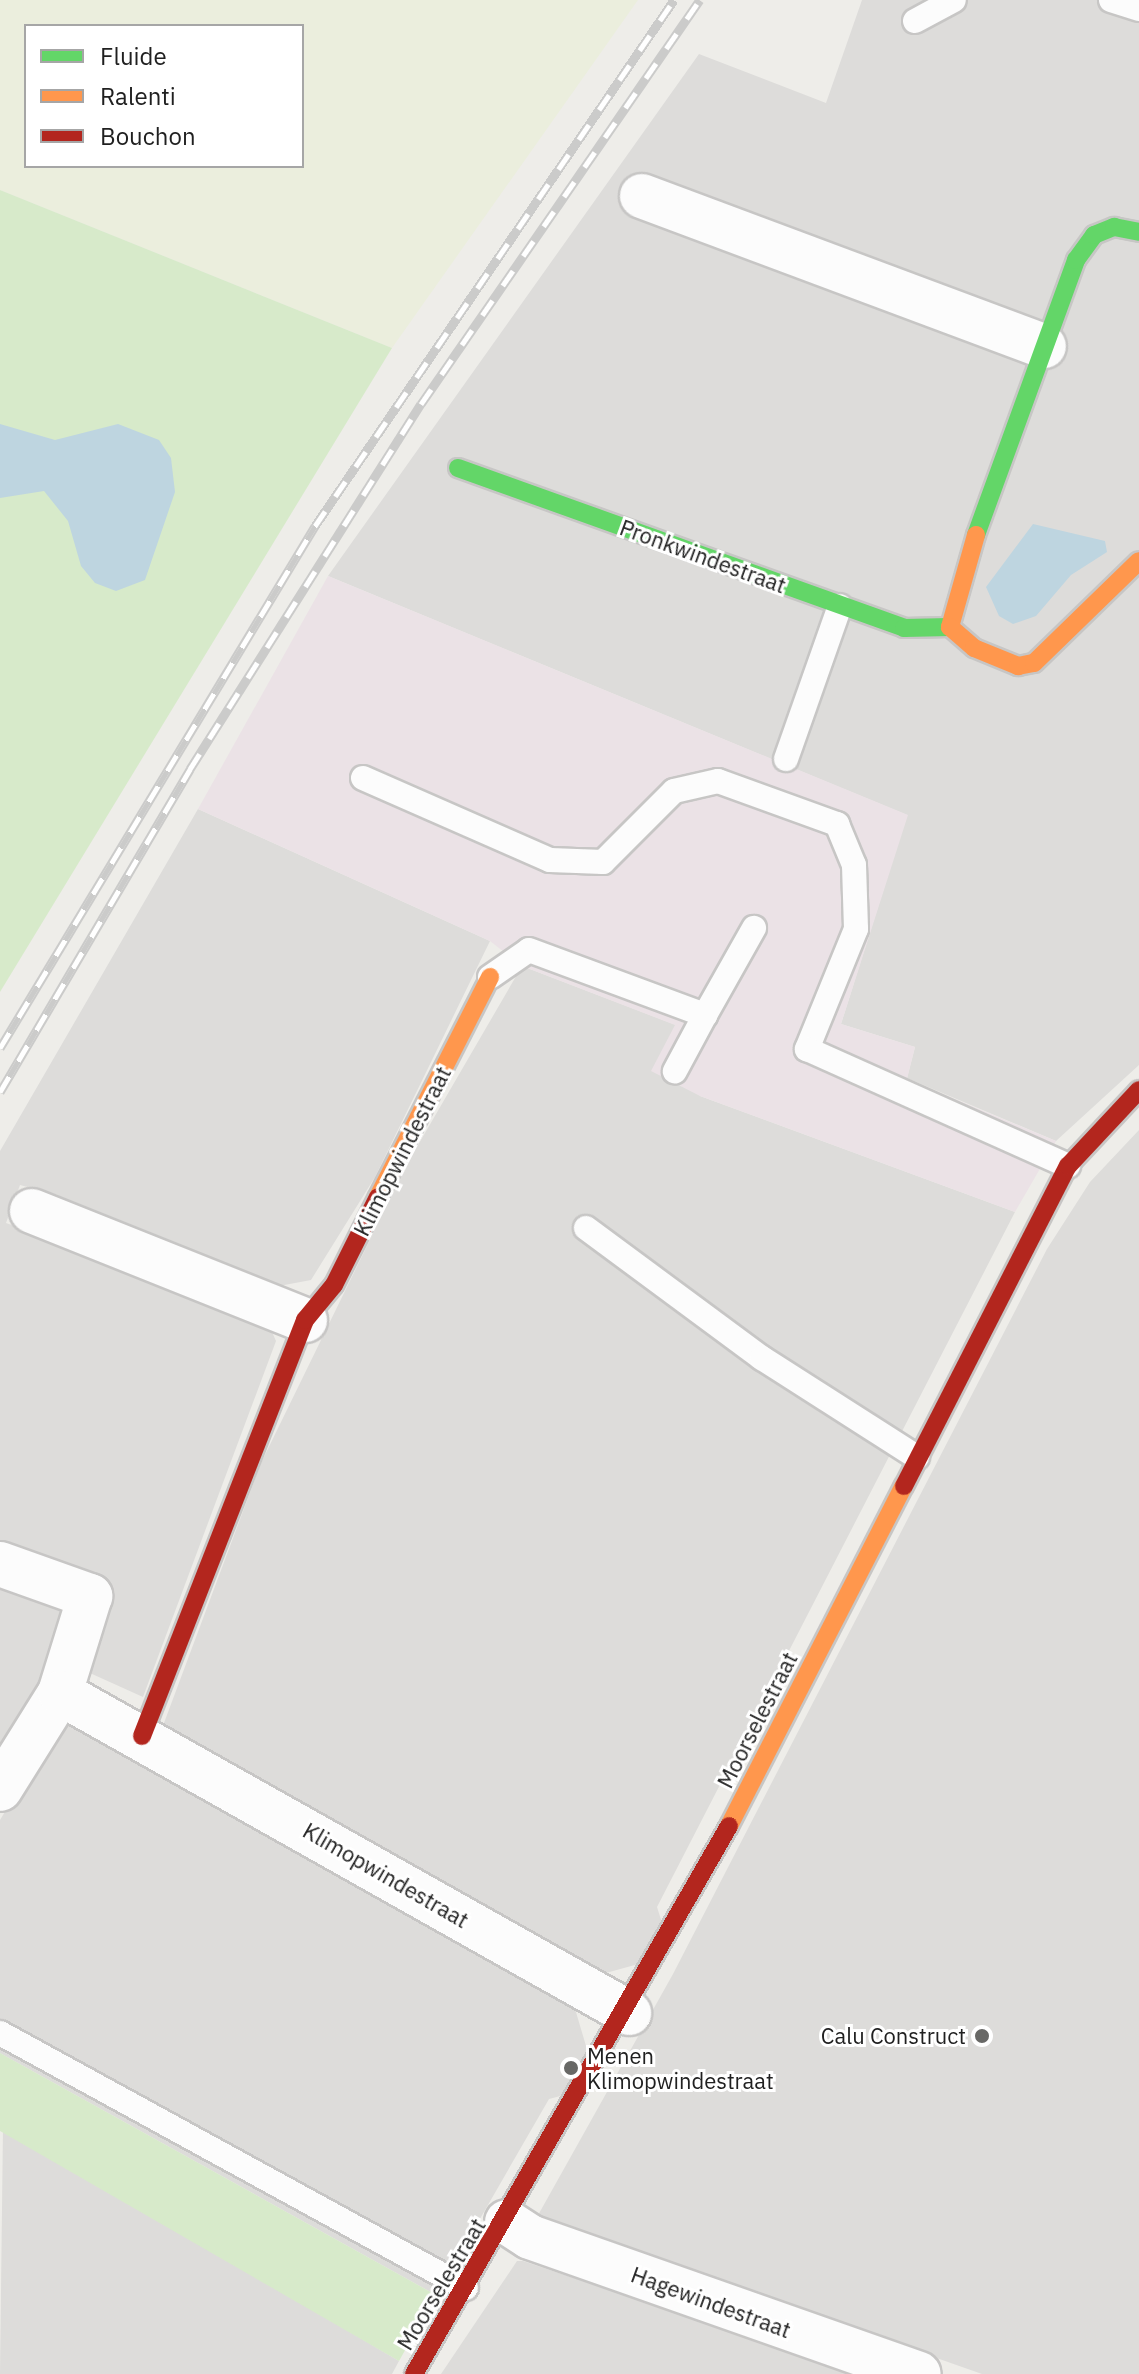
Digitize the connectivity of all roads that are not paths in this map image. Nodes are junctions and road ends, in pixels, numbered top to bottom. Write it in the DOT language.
graph roads {
  1 [pos="954,0"];
  2 [pos="1111,0"];
  3 [pos="1139,9"];
  4 [pos="915,21"];
  5 [pos="642,196"];
  6 [pos="1139,232"];
  7 [pos="1044,346"];
  8 [pos="458,468"];
  9 [pos="1139,561"];
  10 [pos="840,606"];
  11 [pos="950,627"];
  12 [pos="786,759"];
  13 [pos="363,778"];
  14 [pos="754,928"];
  15 [pos="490,977"];
  16 [pos="705,1015"];
  17 [pos="675,1071"];
  18 [pos="1139,1090"];
  19 [pos="1068,1166"];
  20 [pos="32,1211"];
  21 [pos="586,1228"];
  22 [pos="305,1320"];
  23 [pos="917,1457"];
  24 [pos="0,1564"];
  25 [pos="60,1693"];
  26 [pos="142,1736"];
  27 [pos="0,1789"];
  28 [pos="629,2013"];
  29 [pos="0,2033"];
  30 [pos="507,2222"];
  31 [pos="466,2288"];
  32 [pos="414,2374"];
  33 [pos="919,2374"];
  1 -- 4 [label="lane"];
  2 -- 3 [label="lane"];
  5 -- 7 [label="street"];
  6 -- 7 [label="street"];
  7 -- 11 [label="street"];
  8 -- 10 [label="street, Pronkwindestraat"];
  9 -- 11 [label="street"];
  10 -- 11 [label="street, Pronkwindestraat"];
  10 -- 12 [label="lane"];
  13 -- 19 [label="lane"];
  14 -- 16 [label="lane"];
  15 -- 16 [label="lane"];
  15 -- 22 [label="street, Klimopwindestraat"];
  16 -- 17 [label="lane"];
  18 -- 19 [label="street, Moorselestraat"];
  19 -- 23 [label="street, Moorselestraat"];
  20 -- 22 [label="street"];
  21 -- 23 [label="lane"];
  22 -- 26 [label="street, Klimopwindestraat"];
  23 -- 28 [label="street, Moorselestraat"];
  24 -- 25 [label="street"];
  25 -- 26 [label="street, Klimopwindestraat"];
  25 -- 27 [label="street"];
  26 -- 28 [label="street, Klimopwindestraat"];
  28 -- 30 [label="street, Moorselestraat"];
  29 -- 31 [label="lane"];
  30 -- 31 [label="street, Moorselestraat"];
  30 -- 33 [label="street, Hagewindestraat"];
  31 -- 32 [label="street, Moorselestraat"];
}
